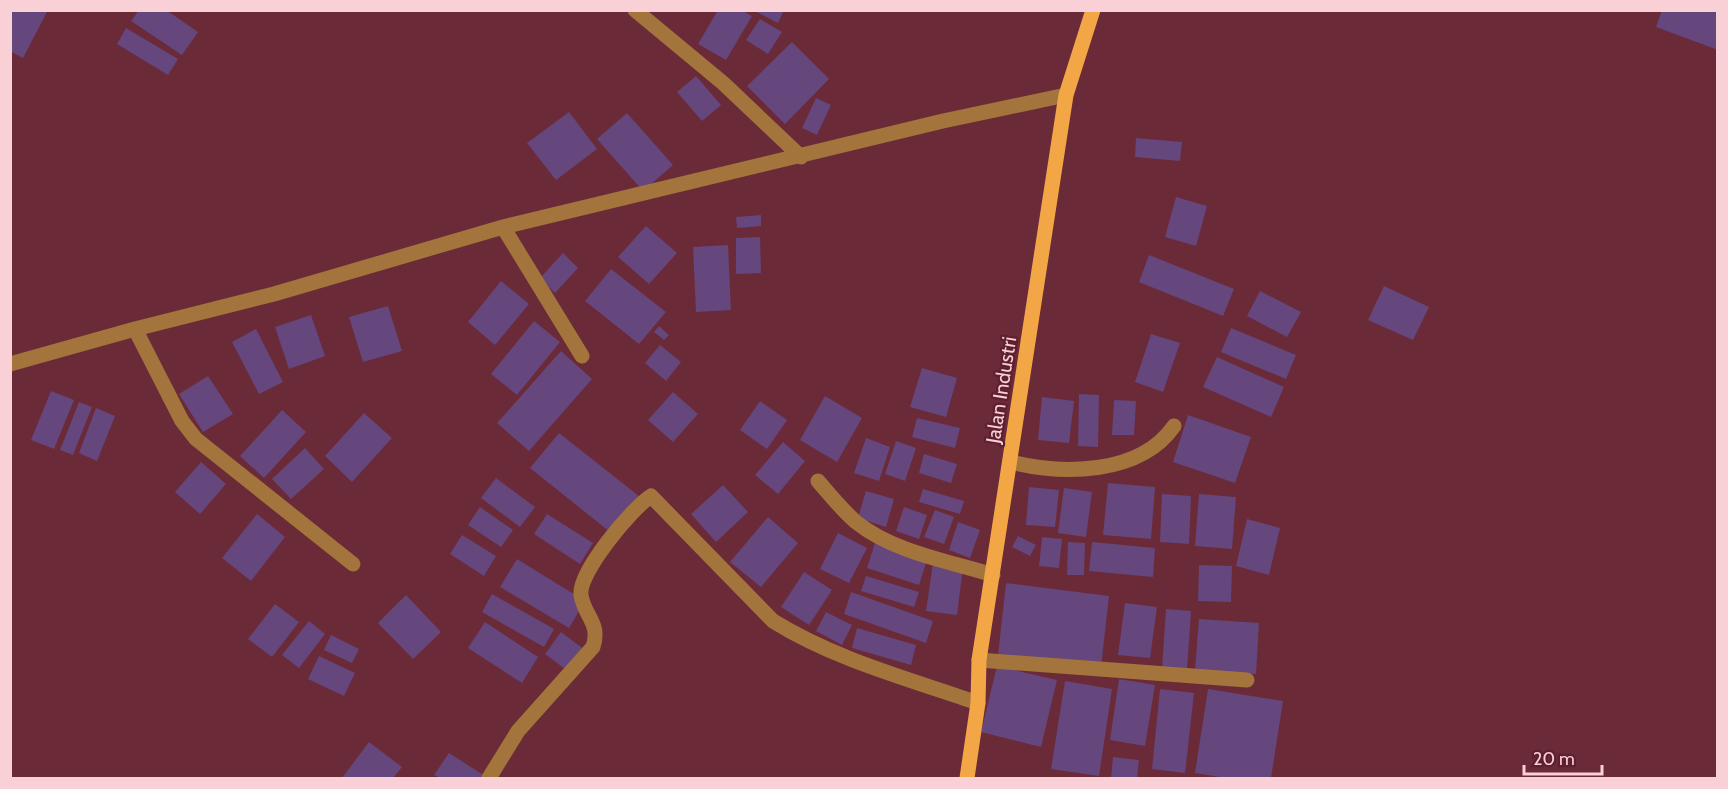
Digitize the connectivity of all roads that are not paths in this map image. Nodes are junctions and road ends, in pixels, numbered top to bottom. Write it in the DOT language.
graph roads {
  1 [pos="635,10"];
  2 [pos="1093,10"];
  3 [pos="1066,95"];
  4 [pos="801,157"];
  5 [pos="503,227"];
  6 [pos="135,329"];
  7 [pos="582,356"];
  8 [pos="10,364"];
  9 [pos="1174,426"];
  10 [pos="1011,462"];
  11 [pos="818,482"];
  12 [pos="353,564"];
  13 [pos="993,575"];
  14 [pos="979,660"];
  15 [pos="1247,680"];
  16 [pos="978,702"];
  17 [pos="489,778"];
  18 [pos="967,778"];
  1 -- 4 [label="street"];
  2 -- 3 [label="main road, Jalan Industri"];
  3 -- 4 [label="street"];
  3 -- 10 [label="main road, Jalan Industri"];
  4 -- 5 [label="street"];
  5 -- 6 [label="street"];
  5 -- 7 [label="street"];
  6 -- 8 [label="street"];
  6 -- 12 [label="street"];
  9 -- 10 [label="street"];
  10 -- 13 [label="main road, Jalan Industri"];
  11 -- 13 [label="street"];
  13 -- 14 [label="main road, Jalan Industri"];
  14 -- 15 [label="street"];
  14 -- 16 [label="main road, Jalan Industri"];
  16 -- 17 [label="street"];
  16 -- 18 [label="main road, Jalan Industri"];
}
